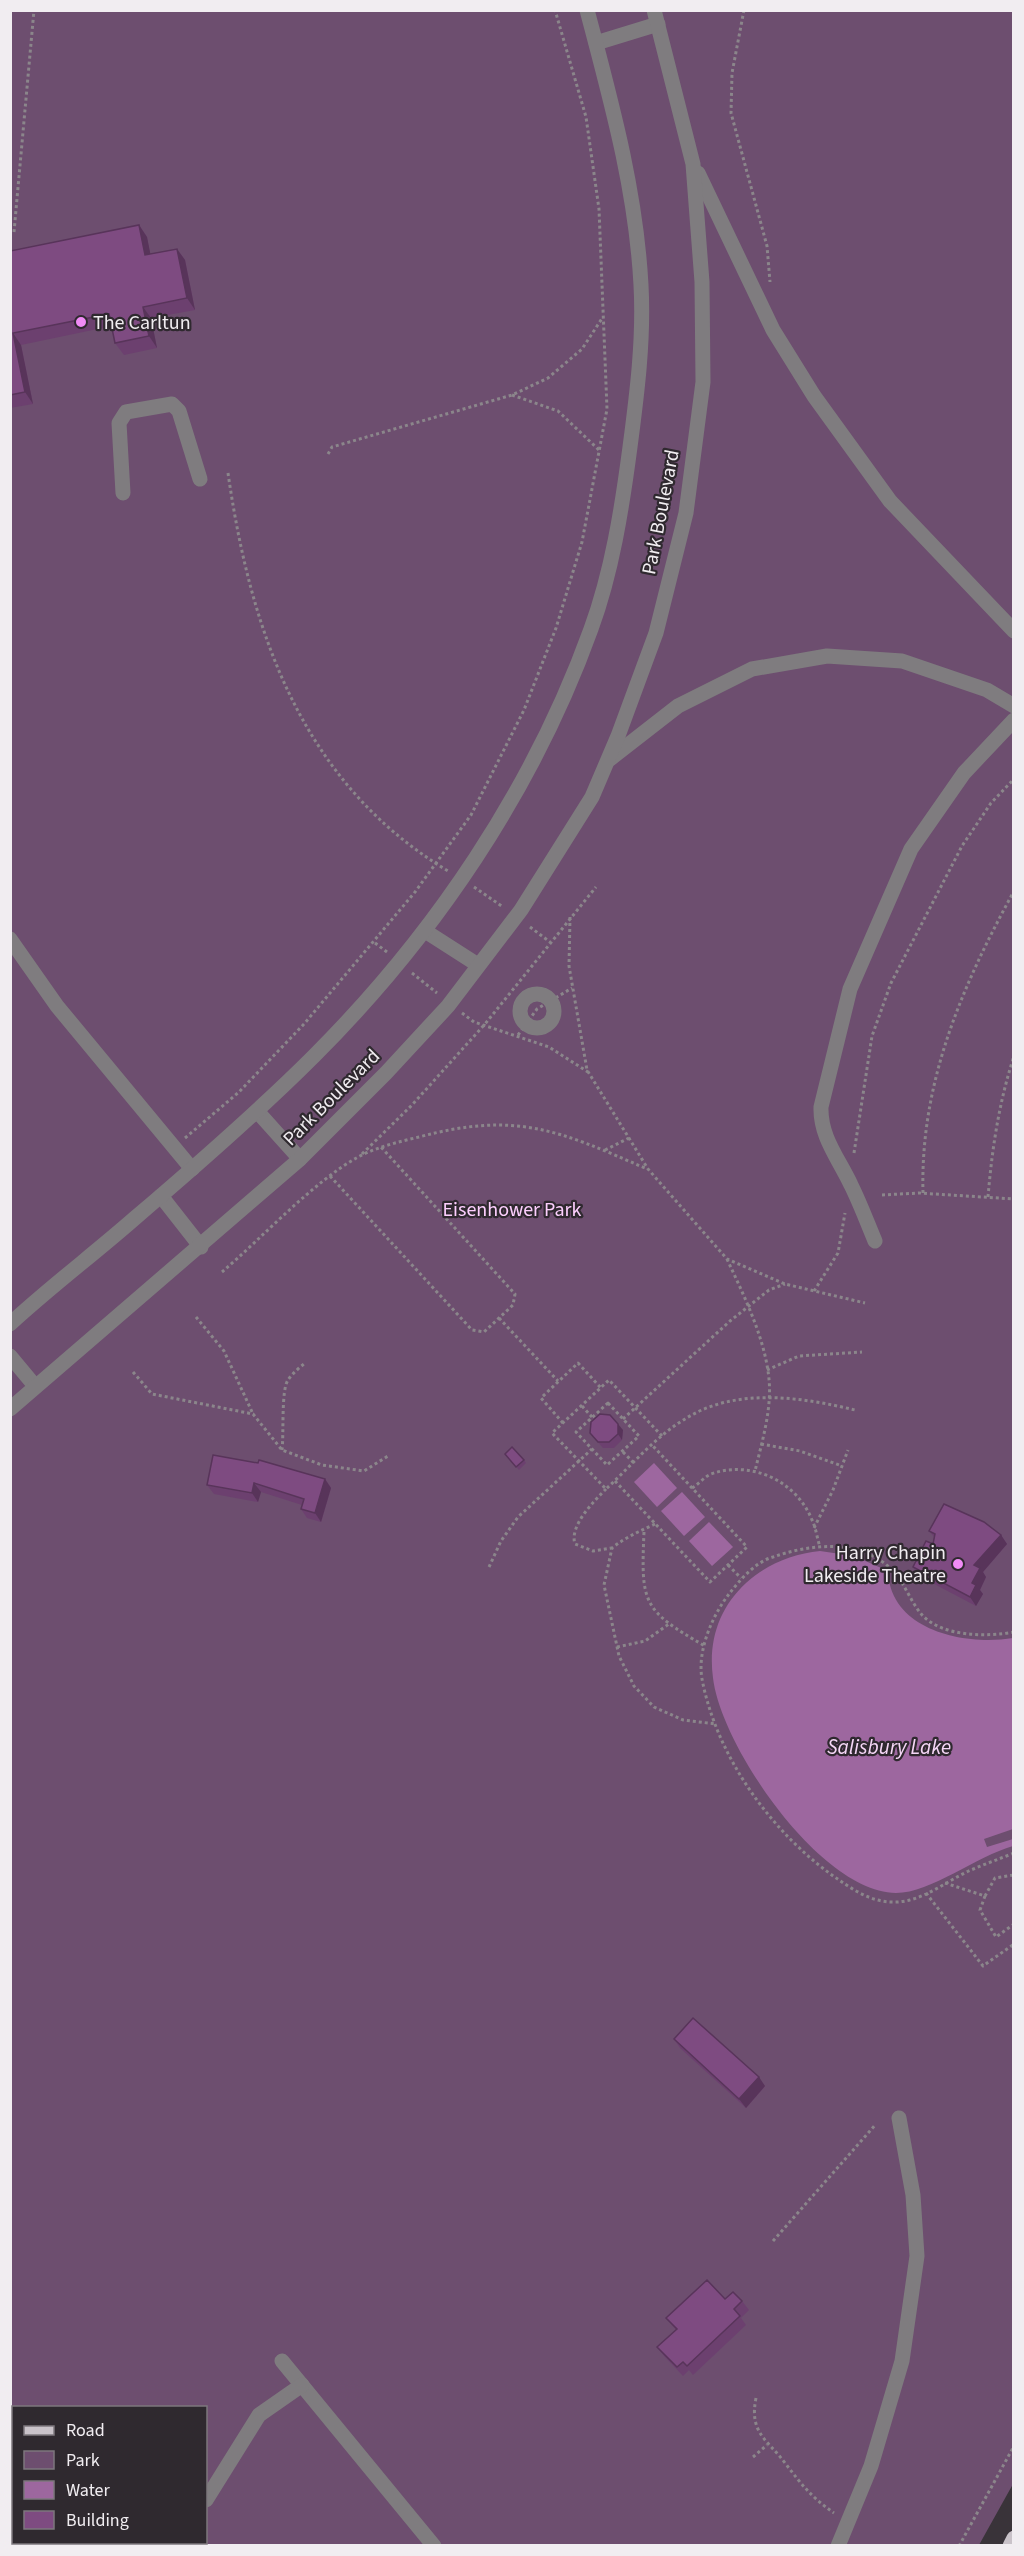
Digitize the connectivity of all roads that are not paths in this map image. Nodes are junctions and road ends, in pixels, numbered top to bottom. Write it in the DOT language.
graph roads {
  1 [pos="588,10"];
  2 [pos="656,17"];
  3 [pos="596,43"];
  4 [pos="693,164"];
  5 [pos="200,478"];
  6 [pos="123,493"];
  7 [pos="1014,631"];
  8 [pos="1014,706"];
  9 [pos="1014,720"];
  10 [pos="607,761"];
  11 [pos="425,931"];
  12 [pos="10,939"];
  13 [pos="478,965"];
  14 [pos="550,1001"];
  15 [pos="257,1112"];
  16 [pos="300,1159"];
  17 [pos="192,1169"];
  18 [pos="160,1196"];
  19 [pos="875,1241"];
  20 [pos="201,1247"];
  21 [pos="10,1324"];
  22 [pos="10,1356"];
  23 [pos="35,1386"];
  24 [pos="10,1409"];
  25 [pos="899,2118"];
  26 [pos="282,2361"];
  27 [pos="302,2385"];
  28 [pos="207,2498"];
  29 [pos="1014,2538"];
  30 [pos="434,2546"];
  31 [pos="838,2546"];
  32 [pos="1010,2546"];
  1 -- 3 [label="street, Park Boulevard"];
  2 -- 3 [label="street, Park Boulevard"];
  2 -- 4 [label="street, Park Boulevard"];
  3 -- 11 [label="street, Park Boulevard"];
  4 -- 7 [label="street"];
  4 -- 10 [label="street, Park Boulevard"];
  5 -- 6 [label="street"];
  8 -- 10 [label="street"];
  9 -- 19 [label="street"];
  10 -- 13 [label="street, Park Boulevard"];
  11 -- 13 [label="street"];
  11 -- 15 [label="street, Park Boulevard"];
  12 -- 17 [label="street"];
  13 -- 16 [label="street, Park Boulevard"];
  14 -- 14 [label="street"];
  15 -- 16 [label="street"];
  15 -- 17 [label="street, Park Boulevard"];
  16 -- 20 [label="street, Park Boulevard"];
  17 -- 18 [label="street, Park Boulevard"];
  18 -- 20 [label="street"];
  18 -- 21 [label="street, Park Boulevard"];
  20 -- 23 [label="street, Park Boulevard"];
  22 -- 23 [label="street"];
  23 -- 24 [label="street, Park Boulevard"];
  25 -- 31 [label="street"];
  26 -- 27 [label="street"];
  27 -- 28 [label="street"];
  27 -- 30 [label="street"];
  29 -- 32 [label="main road"];
}
